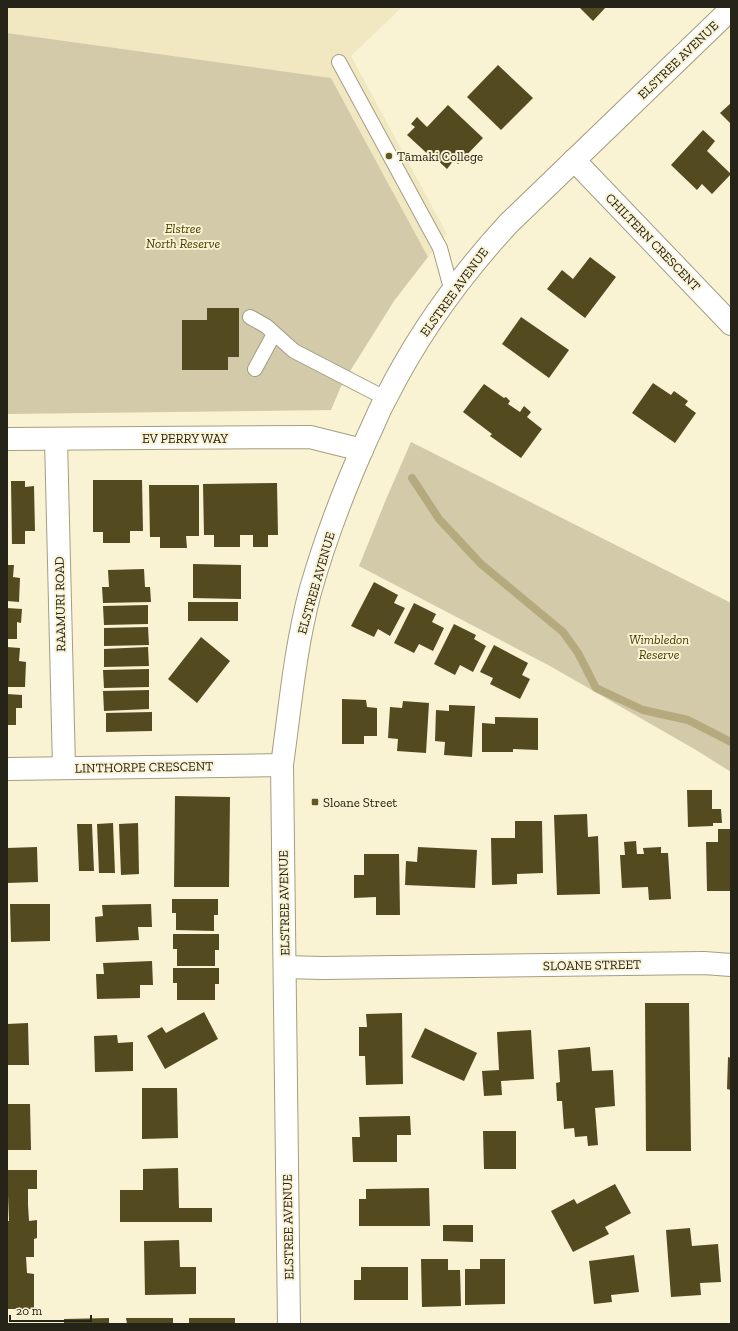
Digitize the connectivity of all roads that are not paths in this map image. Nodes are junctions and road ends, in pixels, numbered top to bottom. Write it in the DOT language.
graph roads {
  1 [pos="731,9"];
  2 [pos="339,62"];
  3 [pos="574,160"];
  4 [pos="452,292"];
  5 [pos="250,317"];
  6 [pos="731,324"];
  7 [pos="274,334"];
  8 [pos="255,368"];
  9 [pos="386,398"];
  10 [pos="7,439"];
  11 [pos="56,439"];
  12 [pos="362,450"];
  13 [pos="282,765"];
  14 [pos="64,768"];
  15 [pos="7,769"];
  16 [pos="731,965"];
  17 [pos="285,967"];
  18 [pos="289,1324"];
  1 -- 3 [label="street, ELSTREE AVENUE"];
  2 -- 4 [label="lane"];
  3 -- 4 [label="street, ELSTREE AVENUE"];
  3 -- 6 [label="street, CHILTERN CRESCENT"];
  4 -- 9 [label="street, ELSTREE AVENUE"];
  5 -- 7 [label="lane"];
  7 -- 8 [label="lane"];
  7 -- 9 [label="lane"];
  9 -- 12 [label="street, ELSTREE AVENUE"];
  10 -- 11 [label="street, EV PERRY WAY"];
  11 -- 12 [label="street, EV PERRY WAY"];
  11 -- 14 [label="street, RAAMURI ROAD"];
  12 -- 13 [label="street, ELSTREE AVENUE"];
  13 -- 14 [label="street, LINTHORPE CRESCENT"];
  13 -- 17 [label="street, ELSTREE AVENUE"];
  14 -- 15 [label="street, LINTHORPE CRESCENT"];
  16 -- 17 [label="street, SLOANE STREET"];
  17 -- 18 [label="street, ELSTREE AVENUE"];
}
